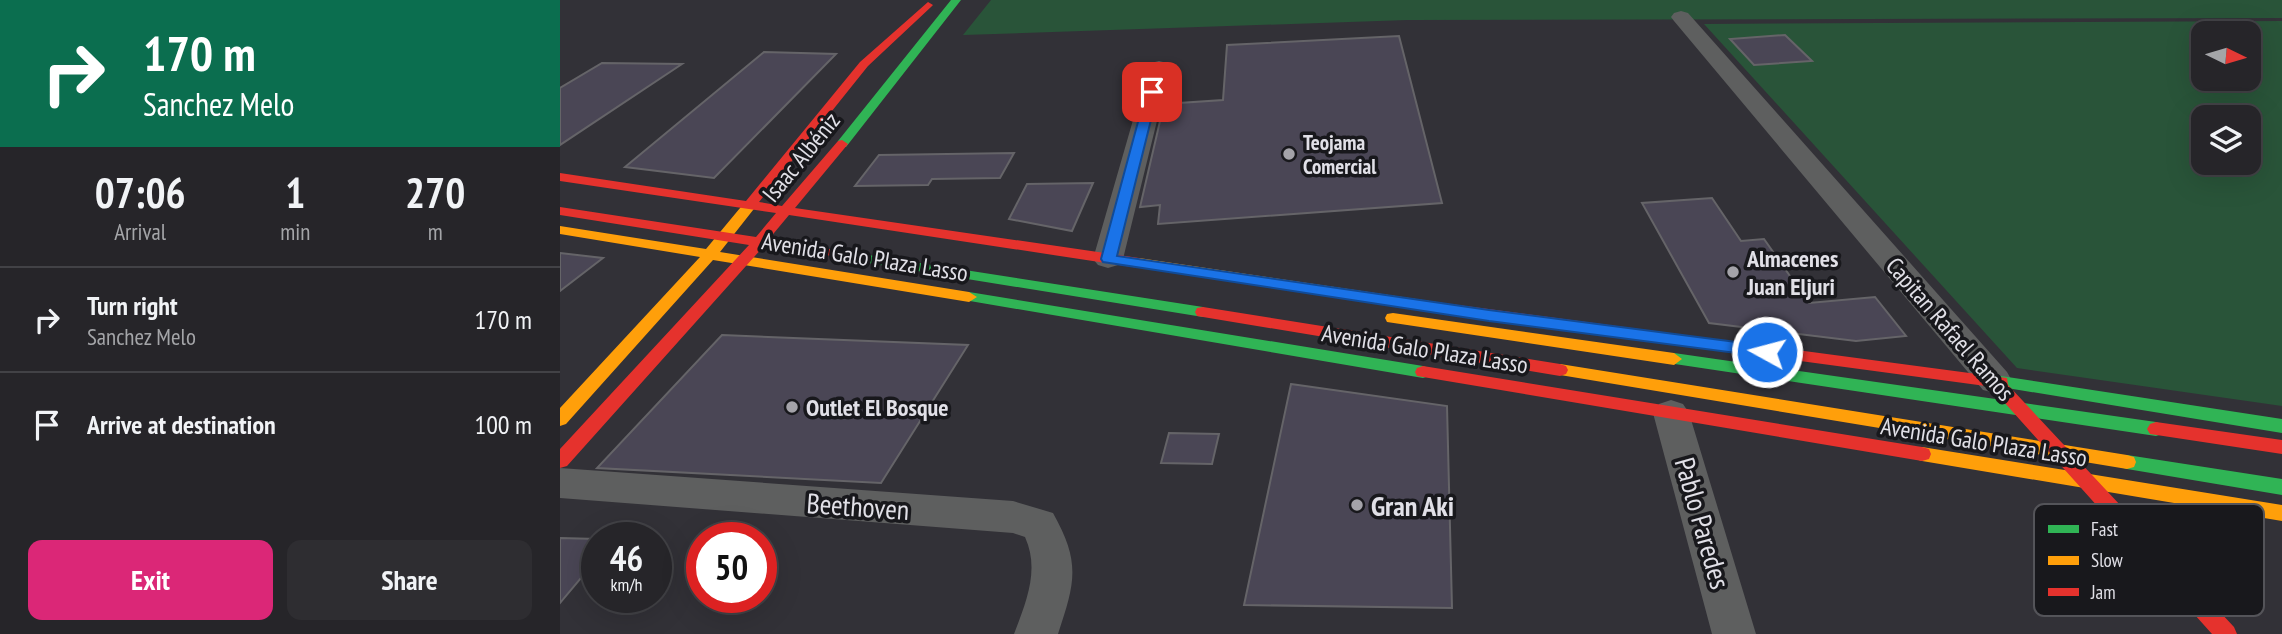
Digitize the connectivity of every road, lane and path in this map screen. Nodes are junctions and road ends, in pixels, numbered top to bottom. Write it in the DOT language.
graph roads {
  1 [pos="933,0"];
  2 [pos="956,0"];
  3 [pos="1681,17"];
  4 [pos="1158,68"];
  5 [pos="560,177"];
  6 [pos="573,197"];
  7 [pos="752,205"];
  8 [pos="788,210"];
  9 [pos="560,211"];
  10 [pos="736,223"];
  11 [pos="771,229"];
  12 [pos="560,230"];
  13 [pos="724,238"];
  14 [pos="759,244"];
  15 [pos="920,251"];
  16 [pos="710,255"];
  17 [pos="1108,259"];
  18 [pos="744,260"];
  19 [pos="1376,316"];
  20 [pos="1995,381"];
  21 [pos="2018,407"];
  22 [pos="1671,413"];
  23 [pos="560,419"];
  24 [pos="2282,426"];
  25 [pos="2282,447"];
  26 [pos="2057,451"];
  27 [pos="560,461"];
  28 [pos="2086,482"];
  29 [pos="560,483"];
  30 [pos="2282,487"];
  31 [pos="2106,504"];
  32 [pos="2225,504"];
  33 [pos="2264,510"];
  34 [pos="2282,513"];
  35 [pos="2209,616"];
  36 [pos="1037,634"];
  37 [pos="1734,634"];
  38 [pos="2226,634"];
  1 -- 7 [label="main road, Isaac Albéniz"];
  2 -- 8 [label="main road, Isaac Albéniz"];
  3 -- 20 [label="street, Capitan Rafael Ramos"];
  4 -- 17 [label="street"];
  5 -- 7 [label="main road, Avenida Galo Plaza Lasso"];
  6 -- 10 [label="main road, Avenida Galo Plaza Lasso"];
  7 -- 8 [label="main road, Avenida Galo Plaza Lasso"];
  7 -- 10 [label="main road, Isaac Albéniz"];
  8 -- 11 [label="main road, Isaac Albéniz"];
  8 -- 17 [label="main road, Avenida Galo Plaza Lasso"];
  9 -- 13 [label="main road, Avenida Galo Plaza Lasso"];
  10 -- 11 [label="main road, Avenida Galo Plaza Lasso"];
  10 -- 13 [label="main road, Isaac Albéniz"];
  11 -- 14 [label="main road, Isaac Albéniz"];
  11 -- 15 [label="main road, Avenida Galo Plaza Lasso"];
  12 -- 16 [label="main road, Avenida Galo Plaza Lasso"];
  13 -- 14 [label="main road, Avenida Galo Plaza Lasso"];
  13 -- 16 [label="main road, Isaac Albéniz"];
  14 -- 18 [label="main road, Isaac Albéniz"];
  14 -- 26 [label="main road, Avenida Galo Plaza Lasso"];
  16 -- 18 [label="main road, Avenida Galo Plaza Lasso"];
  16 -- 23 [label="main road, Isaac Albéniz"];
  17 -- 20 [label="main road, Avenida Galo Plaza Lasso"];
  18 -- 22 [label="main road, Avenida Galo Plaza Lasso"];
  18 -- 27 [label="main road, Isaac Albéniz"];
  19 -- 21 [label="main road, Avenida Galo Plaza Lasso"];
  20 -- 21 [label="main road, Capitan Rafael Ramos"];
  20 -- 24 [label="main road, Avenida Galo Plaza Lasso"];
  21 -- 25 [label="main road, Avenida Galo Plaza Lasso"];
  21 -- 26 [label="main road, Capitan Rafael Ramos"];
  22 -- 28 [label="main road, Avenida Galo Plaza Lasso"];
  22 -- 37 [label="street, Pablo Paredes"];
  26 -- 28 [label="main road, Capitan Rafael Ramos"];
  26 -- 30 [label="main road, Avenida Galo Plaza Lasso"];
  28 -- 31 [label="main road, Capitan Rafael Ramos"];
  28 -- 32 [label="main road, Avenida Galo Plaza Lasso"];
  29 -- 36 [label="street, Beethoven"];
  33 -- 34 [label="main road, Avenida Galo Plaza Lasso"];
  35 -- 38 [label="main road, Capitan Rafael Ramos"];
}
